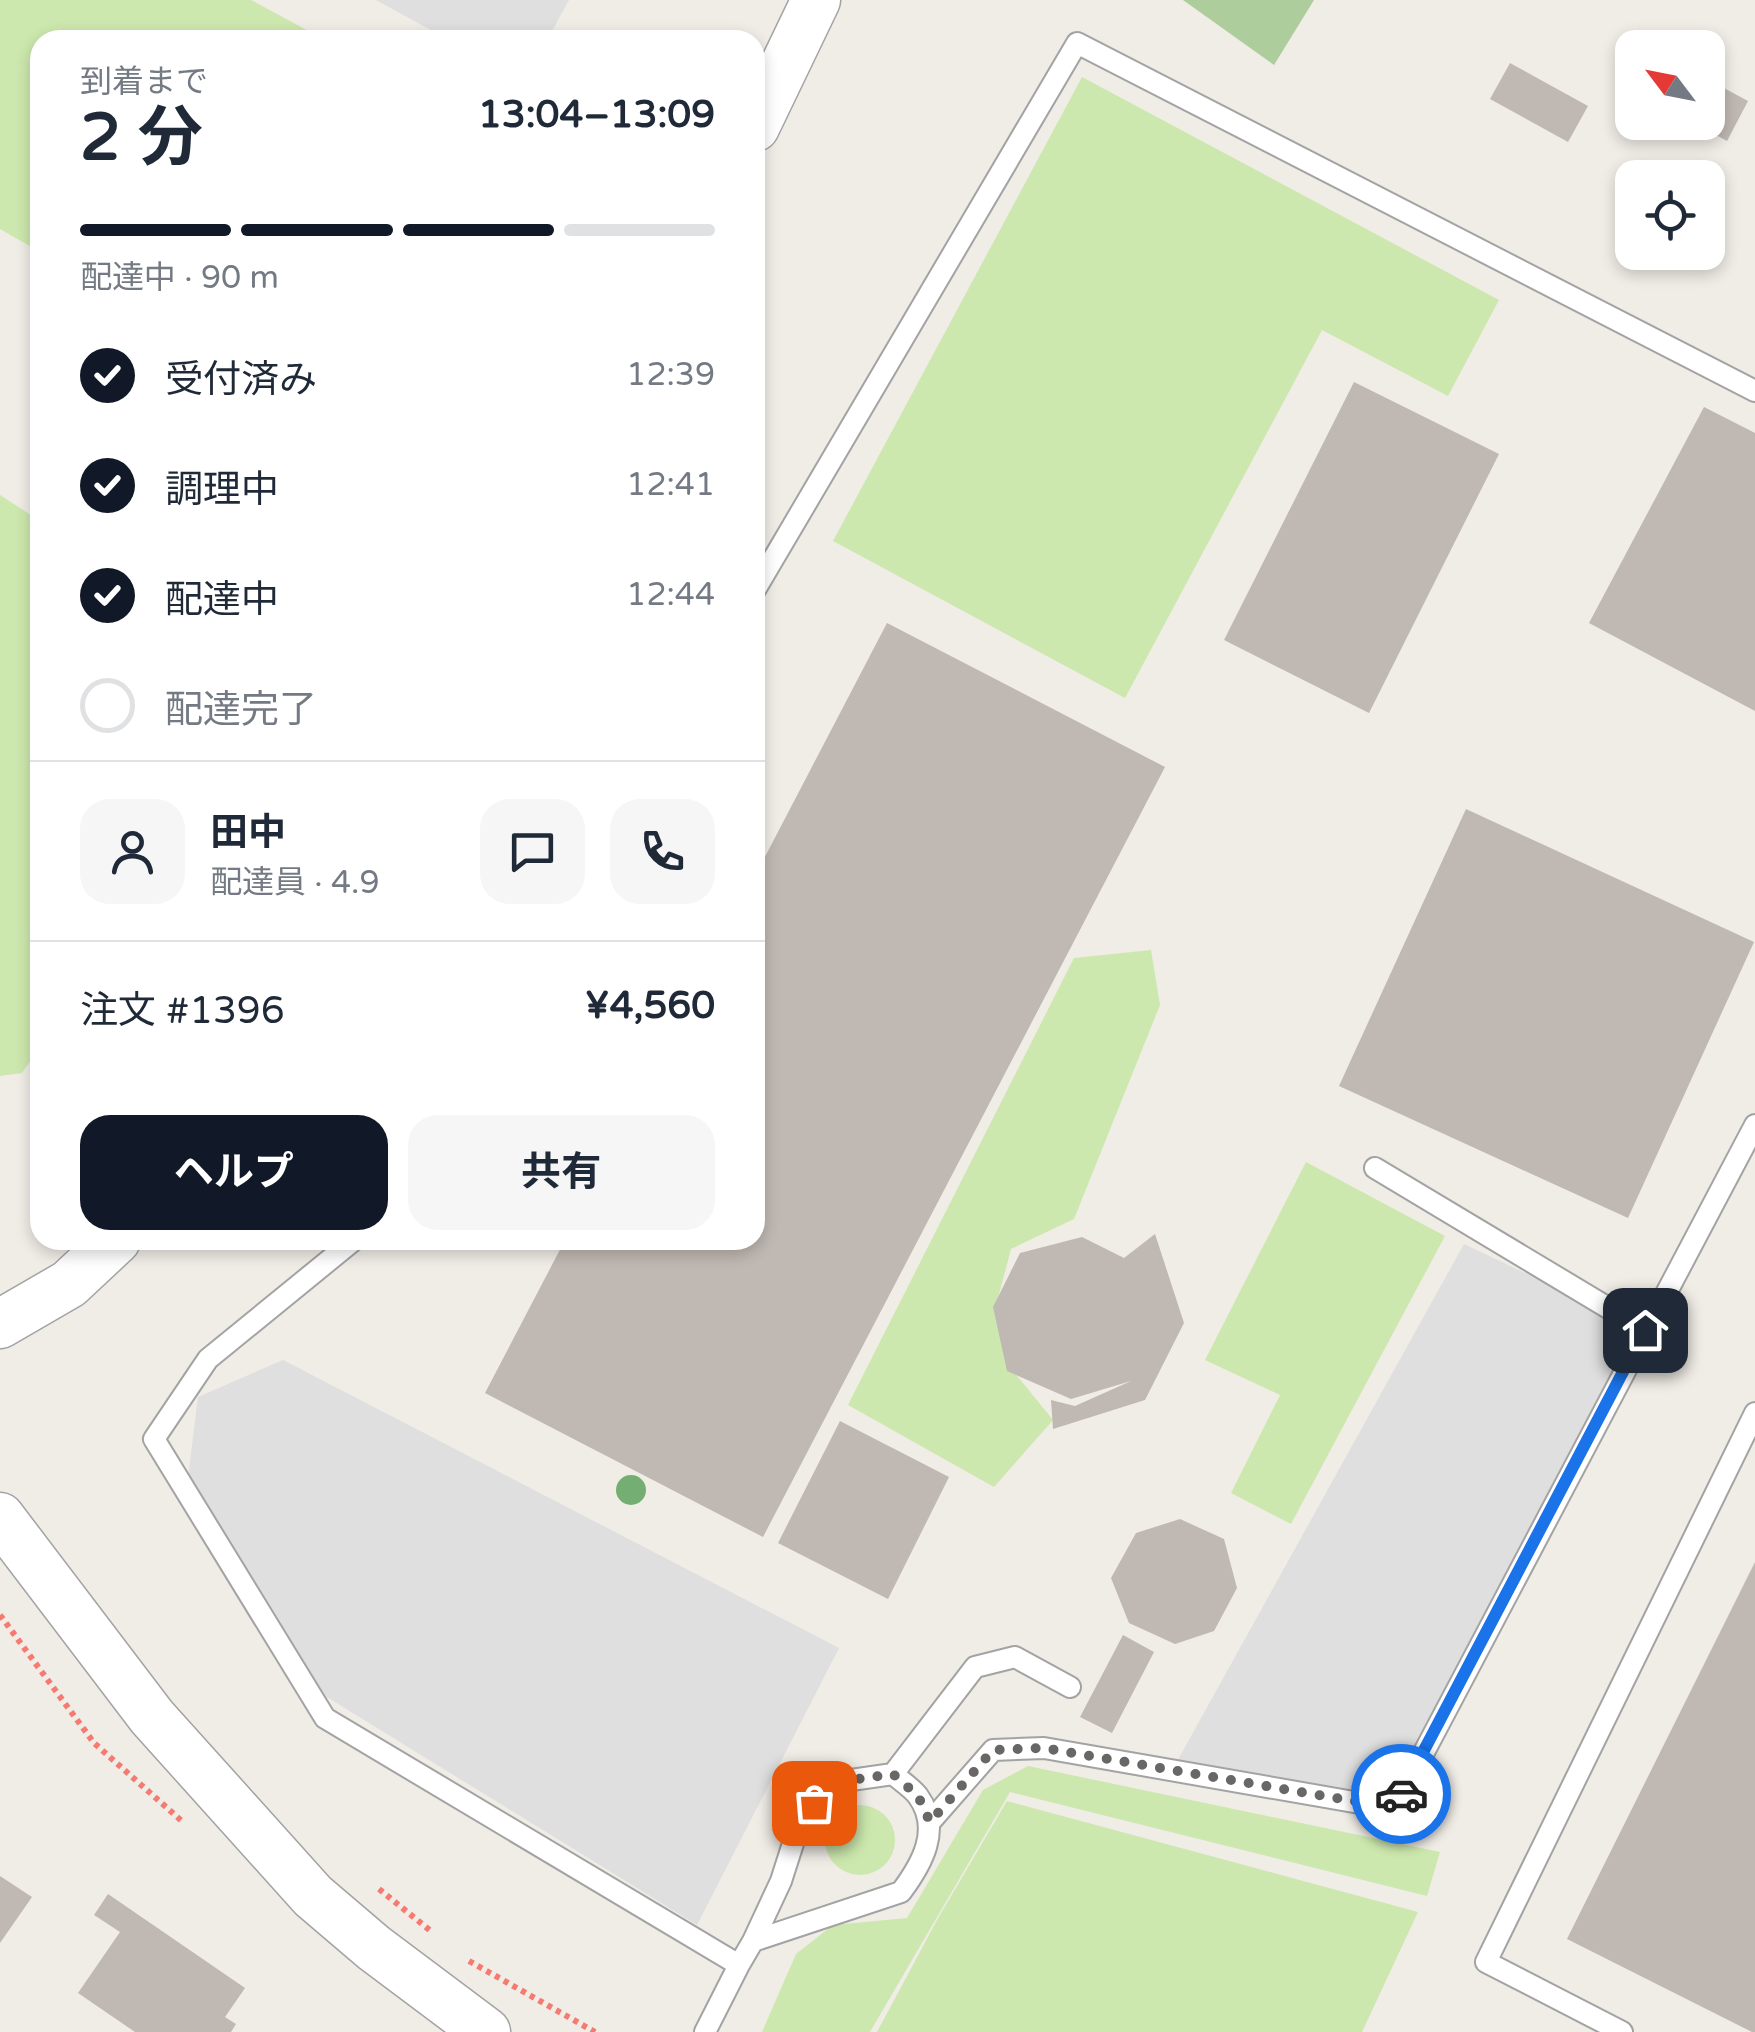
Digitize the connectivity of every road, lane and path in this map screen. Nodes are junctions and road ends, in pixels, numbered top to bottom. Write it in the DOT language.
graph roads {
  1 [pos="816,0"];
  2 [pos="765,106"];
  3 [pos="1755,391"];
  4 [pos="765,573"];
  5 [pos="1755,1125"];
  6 [pos="1375,1168"];
  7 [pos="105,1250"];
  8 [pos="342,1250"];
  9 [pos="0,1324"];
  10 [pos="1645,1330"];
  11 [pos="1755,1413"];
  12 [pos="0,1517"];
  13 [pos="1070,1688"];
  14 [pos="893,1774"];
  15 [pos="930,1822"];
  16 [pos="373,1884"];
  17 [pos="435,1934"];
  18 [pos="754,1941"];
  19 [pos="466,1959"];
  20 [pos="738,1965"];
  21 [pos="486,2032"];
  22 [pos="595,2032"];
  23 [pos="705,2032"];
  24 [pos="1622,2032"];
  1 -- 2 [label="street"];
  3 -- 4 [label="lane"];
  5 -- 10 [label="lane"];
  6 -- 10 [label="lane"];
  7 -- 9 [label="street"];
  8 -- 20 [label="lane"];
  10 -- 15 [label="lane"];
  11 -- 24 [label="lane"];
  12 -- 21 [label="street"];
  13 -- 14 [label="lane"];
  14 -- 15 [label="lane"];
  14 -- 18 [label="lane"];
  15 -- 18 [label="lane"];
  16 -- 17 [label="path"];
  18 -- 20 [label="lane"];
  19 -- 22 [label="path"];
  20 -- 23 [label="lane"];
}
